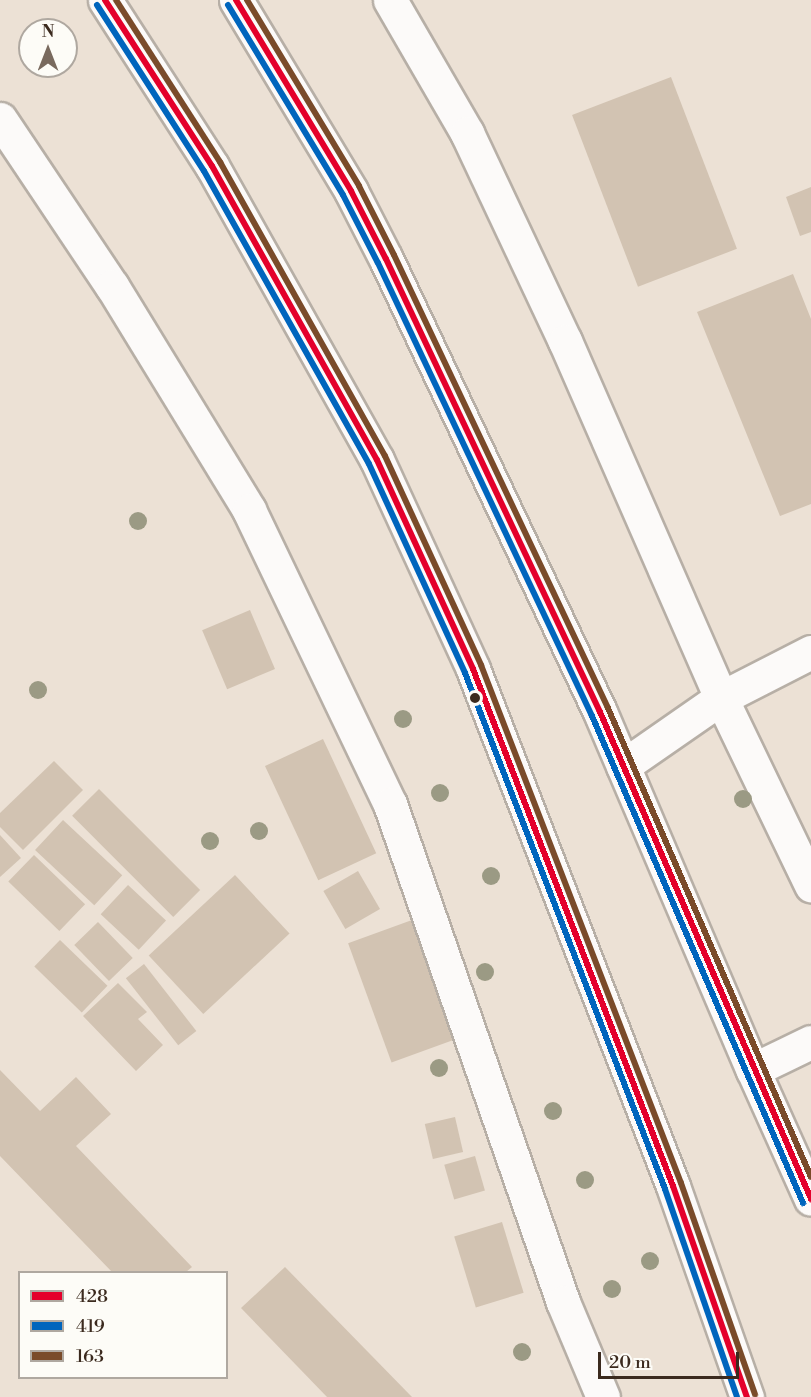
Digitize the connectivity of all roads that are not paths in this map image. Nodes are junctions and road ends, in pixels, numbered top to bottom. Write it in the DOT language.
graph roads {
  1 [pos="105,0"];
  2 [pos="236,0"];
  3 [pos="390,0"];
  4 [pos="0,119"];
  5 [pos="811,652"];
  6 [pos="721,698"];
  7 [pos="623,766"];
  8 [pos="811,885"];
  9 [pos="811,1042"];
  10 [pos="753,1070"];
  11 [pos="811,1199"];
  12 [pos="603,1397"];
  13 [pos="747,1397"];
  1 -- 13 [label="main road"];
  2 -- 7 [label="main road"];
  3 -- 6 [label="main road"];
  4 -- 12 [label="main road"];
  5 -- 6 [label="main road"];
  6 -- 7 [label="main road"];
  6 -- 8 [label="main road"];
  7 -- 10 [label="main road"];
  9 -- 10 [label="main road"];
  10 -- 11 [label="main road"];
}
